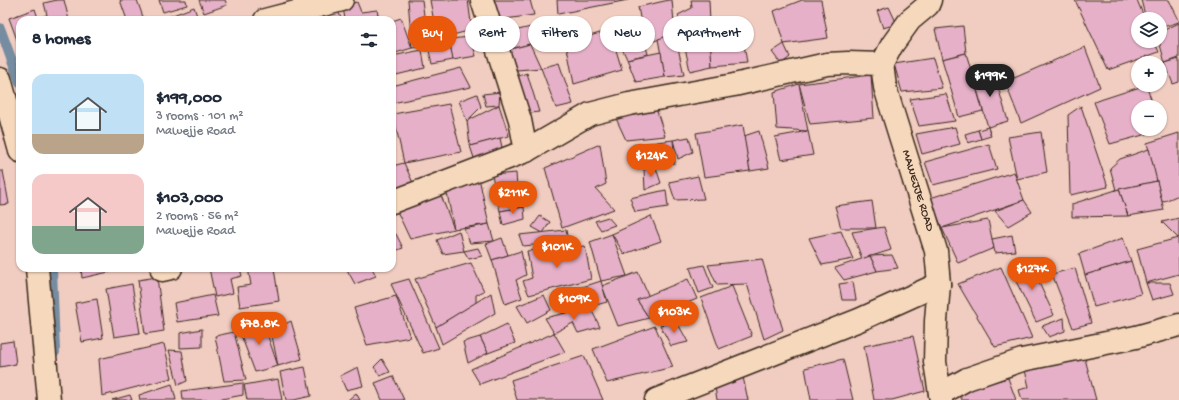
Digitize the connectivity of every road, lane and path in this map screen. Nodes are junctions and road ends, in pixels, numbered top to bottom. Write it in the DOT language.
graph roads {
  1 [pos="342,0"];
  2 [pos="482,0"];
  3 [pos="930,0"];
  4 [pos="280,16"];
  5 [pos="882,64"];
  6 [pos="0,79"];
  7 [pos="16,137"];
  8 [pos="526,151"];
  9 [pos="396,200"];
  10 [pos="37,272"];
  11 [pos="939,284"];
  12 [pos="1179,325"];
  13 [pos="940,397"];
  14 [pos="49,400"];
  15 [pos="656,400"];
  1 -- 4 [label="street"];
  2 -- 8 [label="street"];
  3 -- 5 [label="street"];
  5 -- 8 [label="street"];
  5 -- 11 [label="street, MAWEJJE ROAD"];
  6 -- 7 [label="street"];
  8 -- 9 [label="street"];
  10 -- 14 [label="street"];
  11 -- 13 [label="street, MAWEJJE ROAD"];
  11 -- 15 [label="street"];
  12 -- 13 [label="street"];
}
